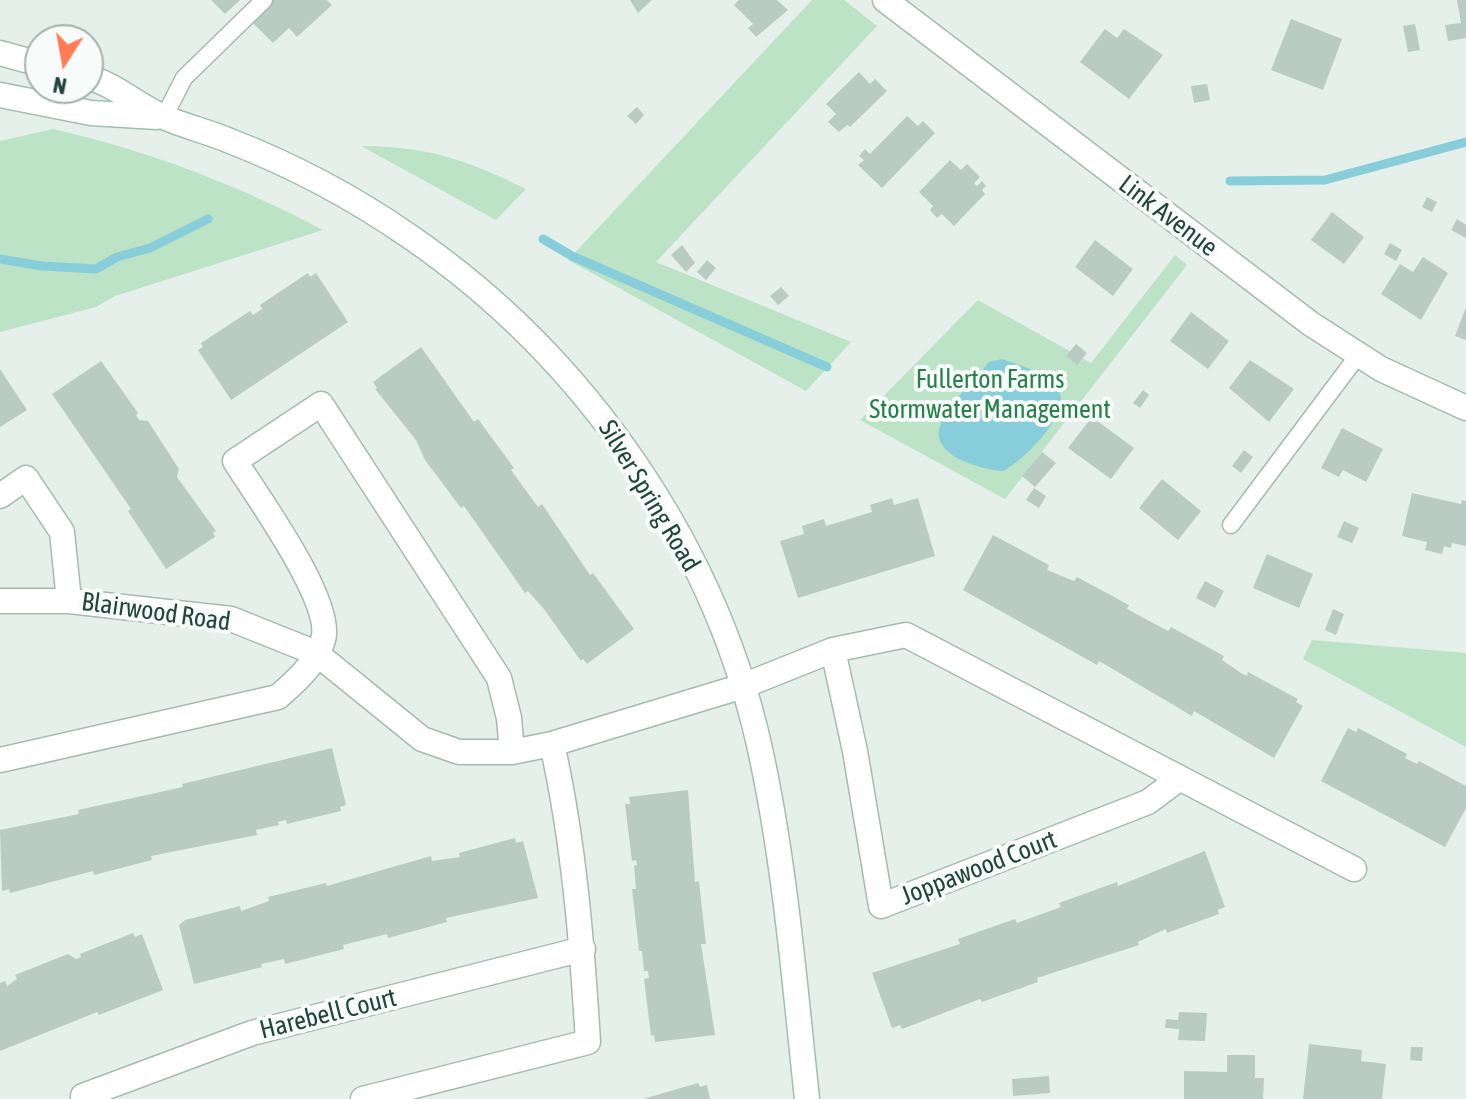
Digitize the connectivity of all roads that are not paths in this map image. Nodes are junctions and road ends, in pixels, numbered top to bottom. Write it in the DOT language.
graph roads {
  1 [pos="264,0"];
  2 [pos="885,0"];
  3 [pos="0,53"];
  4 [pos="24,60"];
  5 [pos="104,85"];
  6 [pos="0,95"];
  7 [pos="164,117"];
  8 [pos="1359,354"];
  9 [pos="1466,408"];
  10 [pos="0,496"];
  11 [pos="1231,525"];
  12 [pos="0,601"];
  13 [pos="69,601"];
  14 [pos="833,650"];
  15 [pos="316,653"];
  16 [pos="743,686"];
  17 [pos="552,744"];
  18 [pos="512,752"];
  19 [pos="0,760"];
  20 [pos="1180,778"];
  21 [pos="1354,869"];
  22 [pos="583,949"];
  23 [pos="84,1099"];
  24 [pos="363,1099"];
  25 [pos="807,1099"];
  1 -- 7 [label="lane"];
  2 -- 8 [label="street, Link Avenue"];
  3 -- 4 [label="street"];
  5 -- 7 [label="street, Silver Spring Road"];
  6 -- 7 [label="street, Silver Spring Road"];
  7 -- 16 [label="street, Silver Spring Road"];
  8 -- 9 [label="street, Link Avenue"];
  8 -- 11 [label="lane"];
  10 -- 13 [label="street, Blairwood Road"];
  12 -- 13 [label="street"];
  13 -- 15 [label="street, Blairwood Road"];
  14 -- 16 [label="street"];
  14 -- 20 [label="street"];
  14 -- 20 [label="street, Joppawood Court"];
  15 -- 18 [label="street, Blairwood Road"];
  15 -- 18 [label="street"];
  15 -- 19 [label="street"];
  16 -- 17 [label="street, Blairwood Road"];
  16 -- 25 [label="street, Silver Spring Road"];
  17 -- 18 [label="street, Blairwood Road"];
  17 -- 22 [label="street"];
  20 -- 21 [label="street"];
  22 -- 23 [label="street, Harebell Court"];
  22 -- 24 [label="street"];
}
